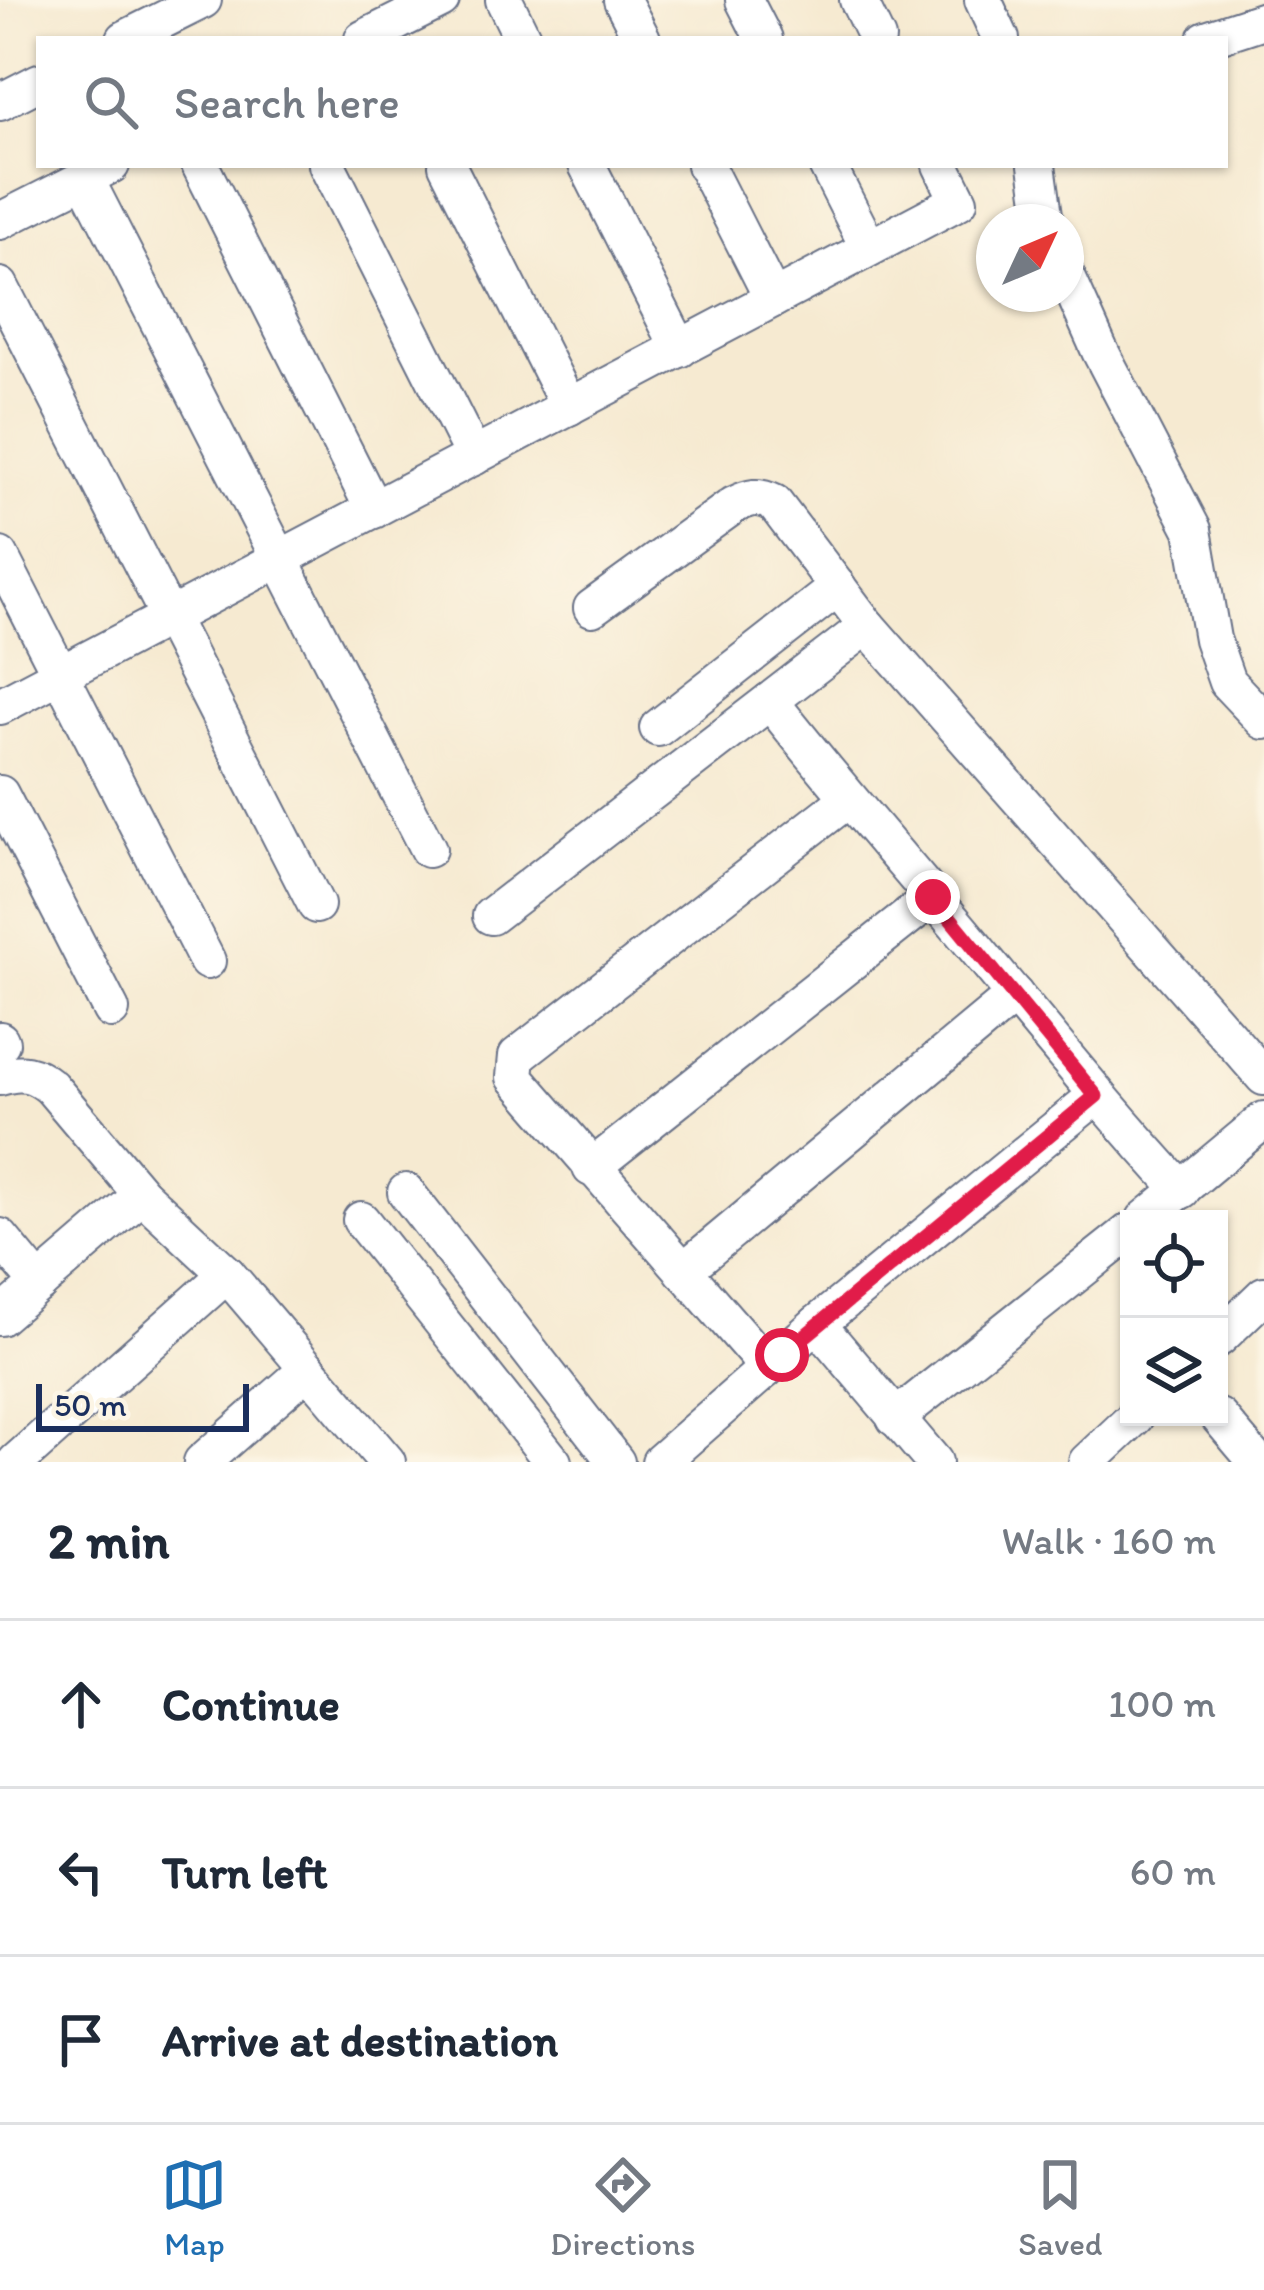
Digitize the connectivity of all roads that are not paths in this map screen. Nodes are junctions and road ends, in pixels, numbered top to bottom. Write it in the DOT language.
graph roads {
  1 [pos="203,0"];
  2 [pos="440,0"];
  3 [pos="504,0"];
  4 [pos="622,0"];
  5 [pos="744,0"];
  6 [pos="858,0"];
  7 [pos="983,0"];
  8 [pos="1264,20"];
  9 [pos="131,36"];
  10 [pos="375,36"];
  11 [pos="522,36"];
  12 [pos="640,36"];
  13 [pos="762,36"];
  14 [pos="876,36"];
  15 [pos="1000,36"];
  16 [pos="1215,36"];
  17 [pos="36,84"];
  18 [pos="0,102"];
  19 [pos="202,168"];
  20 [pos="329,168"];
  21 [pos="448,168"];
  22 [pos="589,168"];
  23 [pos="707,168"];
  24 [pos="829,168"];
  25 [pos="942,168"];
  26 [pos="1037,168"];
  27 [pos="98,171"];
  28 [pos="1042,204"];
  29 [pos="0,220"];
  30 [pos="869,248"];
  31 [pos="0,286"];
  32 [pos="773,299"];
  33 [pos="1083,312"];
  34 [pos="680,349"];
  35 [pos="569,407"];
  36 [pos="475,457"];
  37 [pos="374,510"];
  38 [pos="0,556"];
  39 [pos="280,560"];
  40 [pos="838,587"];
  41 [pos="592,608"];
  42 [pos="169,617"];
  43 [pos="867,626"];
  44 [pos="60,674"];
  45 [pos="770,701"];
  46 [pos="0,706"];
  47 [pos="1264,721"];
  48 [pos="658,728"];
  49 [pos="0,794"];
  50 [pos="847,800"];
  51 [pos="428,849"];
  52 [pos="933,897"];
  53 [pos="316,905"];
  54 [pos="490,916"];
  55 [pos="207,961"];
  56 [pos="1015,995"];
  57 [pos="111,1010"];
  58 [pos="0,1077"];
  59 [pos="1264,1077"];
  60 [pos="1096,1096"];
  61 [pos="1264,1120"];
  62 [pos="591,1168"];
  63 [pos="1182,1190"];
  64 [pos="406,1192"];
  65 [pos="142,1196"];
  66 [pos="1156,1210"];
  67 [pos="361,1220"];
  68 [pos="0,1237"];
  69 [pos="1120,1239"];
  70 [pos="683,1271"];
  71 [pos="227,1274"];
  72 [pos="39,1284"];
  73 [pos="1264,1295"];
  74 [pos="0,1316"];
  75 [pos="817,1324"];
  76 [pos="1228,1329"];
  77 [pos="308,1370"];
  78 [pos="765,1370"];
  79 [pos="896,1418"];
  80 [pos="1125,1426"];
  81 [pos="1227,1426"];
  82 [pos="16,1462"];
  83 [pos="202,1462"];
  84 [pos="387,1462"];
  85 [pos="554,1462"];
  86 [pos="616,1462"];
  87 [pos="660,1462"];
  88 [pos="934,1462"];
  89 [pos="1087,1462"];
  90 [pos="1257,1462"];
  1 -- 9 [label="street"];
  2 -- 10 [label="street"];
  3 -- 11 [label="street"];
  4 -- 12 [label="street"];
  5 -- 13 [label="street"];
  6 -- 14 [label="street"];
  7 -- 15 [label="street"];
  8 -- 16 [label="street"];
  17 -- 18 [label="street"];
  19 -- 37 [label="street"];
  20 -- 36 [label="street"];
  21 -- 35 [label="street"];
  22 -- 34 [label="street"];
  23 -- 32 [label="street"];
  24 -- 30 [label="street"];
  25 -- 30 [label="street"];
  26 -- 28 [label="street"];
  27 -- 29 [label="street"];
  27 -- 39 [label="street"];
  30 -- 32 [label="street"];
  31 -- 42 [label="street"];
  32 -- 34 [label="street"];
  33 -- 47 [label="street"];
  34 -- 35 [label="street"];
  35 -- 36 [label="street"];
  36 -- 37 [label="street"];
  37 -- 39 [label="street"];
  38 -- 44 [label="street"];
  39 -- 42 [label="street"];
  39 -- 51 [label="street"];
  40 -- 41 [label="street"];
  40 -- 43 [label="street"];
  40 -- 48 [label="street"];
  42 -- 44 [label="street"];
  42 -- 53 [label="street"];
  43 -- 45 [label="street"];
  43 -- 59 [label="street"];
  44 -- 46 [label="street"];
  44 -- 55 [label="street"];
  45 -- 50 [label="street"];
  45 -- 54 [label="street"];
  49 -- 57 [label="street"];
  50 -- 52 [label="street"];
  50 -- 62 [label="street"];
  52 -- 56 [label="street"];
  52 -- 62 [label="street"];
  56 -- 60 [label="street"];
  56 -- 70 [label="street"];
  58 -- 65 [label="street"];
  60 -- 63 [label="street"];
  60 -- 75 [label="street"];
  61 -- 63 [label="street"];
  62 -- 70 [label="street"];
  63 -- 66 [label="street"];
  64 -- 86 [label="street"];
  65 -- 71 [label="street"];
  65 -- 72 [label="street"];
  67 -- 85 [label="street"];
  68 -- 72 [label="street"];
  69 -- 79 [label="street"];
  70 -- 78 [label="street"];
  71 -- 77 [label="street"];
  71 -- 82 [label="street"];
  72 -- 74 [label="street"];
  73 -- 76 [label="street"];
  75 -- 78 [label="street"];
  75 -- 79 [label="street"];
  77 -- 83 [label="street"];
  77 -- 84 [label="street"];
  78 -- 87 [label="street"];
  79 -- 88 [label="street"];
  80 -- 89 [label="street"];
  81 -- 90 [label="street"];
}
